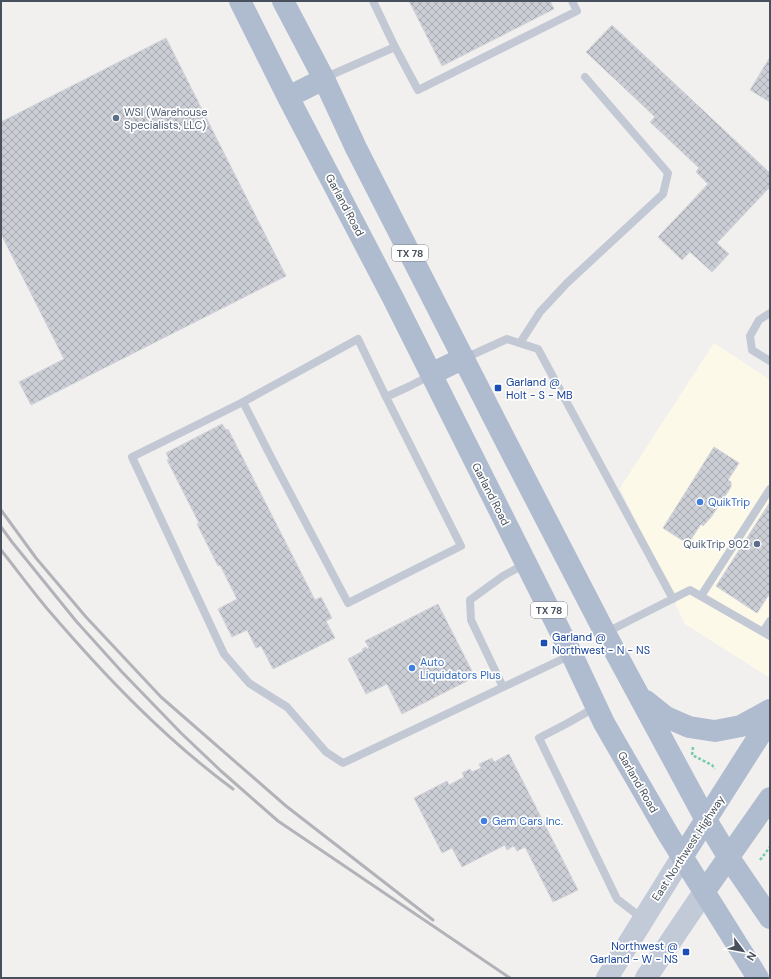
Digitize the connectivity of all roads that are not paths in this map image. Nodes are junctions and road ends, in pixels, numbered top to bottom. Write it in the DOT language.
graph roads {
  1 [pos="240,1"];
  2 [pos="283,1"];
  3 [pos="373,1"];
  4 [pos="572,1"];
  5 [pos="395,47"];
  6 [pos="585,77"];
  7 [pos="324,79"];
  8 [pos="288,97"];
  9 [pos="770,313"];
  10 [pos="520,343"];
  11 [pos="464,358"];
  12 [pos="770,361"];
  13 [pos="431,374"];
  14 [pos="386,397"];
  15 [pos="243,402"];
  16 [pos="770,489"];
  17 [pos="526,564"];
  18 [pos="701,596"];
  19 [pos="673,599"];
  20 [pos="770,621"];
  21 [pos="605,633"];
  22 [pos="766,634"];
  23 [pos="572,655"];
  24 [pos="503,688"];
  25 [pos="639,696"];
  26 [pos="596,707"];
  27 [pos="770,710"];
  28 [pos="770,719"];
  29 [pos="770,798"];
  30 [pos="706,820"];
  31 [pos="682,857"];
  32 [pos="728,858"];
  33 [pos="704,892"];
  34 [pos="770,918"];
  35 [pos="643,919"];
  36 [pos="607,978"];
  37 [pos="646,978"];
  38 [pos="758,978"];
  1 -- 8 [label="main road, Garland Road / TX 78"];
  2 -- 7 [label="main road, TX 78"];
  3 -- 5 [label="lane"];
  4 -- 5 [label="lane"];
  5 -- 7 [label="lane"];
  6 -- 10 [label="lane"];
  7 -- 8 [label="main road"];
  7 -- 11 [label="main road, TX 78"];
  8 -- 13 [label="main road, Garland Road / TX 78"];
  9 -- 12 [label="lane"];
  10 -- 11 [label="lane"];
  10 -- 19 [label="lane"];
  11 -- 13 [label="main road"];
  11 -- 21 [label="main road, TX 78"];
  13 -- 14 [label="lane"];
  13 -- 17 [label="main road, Garland Road / TX 78"];
  14 -- 15 [label="lane"];
  14 -- 15 [label="lane"];
  15 -- 24 [label="lane"];
  16 -- 18 [label="lane"];
  17 -- 23 [label="main road, Garland Road / TX 78"];
  17 -- 24 [label="lane"];
  18 -- 19 [label="lane"];
  18 -- 22 [label="lane"];
  19 -- 21 [label="lane"];
  20 -- 22 [label="lane"];
  21 -- 25 [label="main road, TX 78"];
  23 -- 24 [label="lane"];
  23 -- 26 [label="main road, Garland Road / TX 78"];
  25 -- 27 [label="main road"];
  25 -- 30 [label="main road, TX 78"];
  26 -- 31 [label="main road, Garland Road / TX 78"];
  26 -- 35 [label="lane"];
  28 -- 30 [label="main road, East Northwest Highway"];
  29 -- 32 [label="main road"];
  30 -- 31 [label="main road, East Northwest Highway"];
  30 -- 32 [label="main road, TX 78"];
  31 -- 33 [label="main road, Garland Road / TX 78"];
  31 -- 35 [label="main road, East Northwest Highway"];
  32 -- 33 [label="main road"];
  32 -- 34 [label="main road, TX 78"];
  33 -- 37 [label="main road"];
  33 -- 38 [label="main road, Garland Road / TX 78"];
  35 -- 36 [label="main road, East Northwest Highway"];
}
